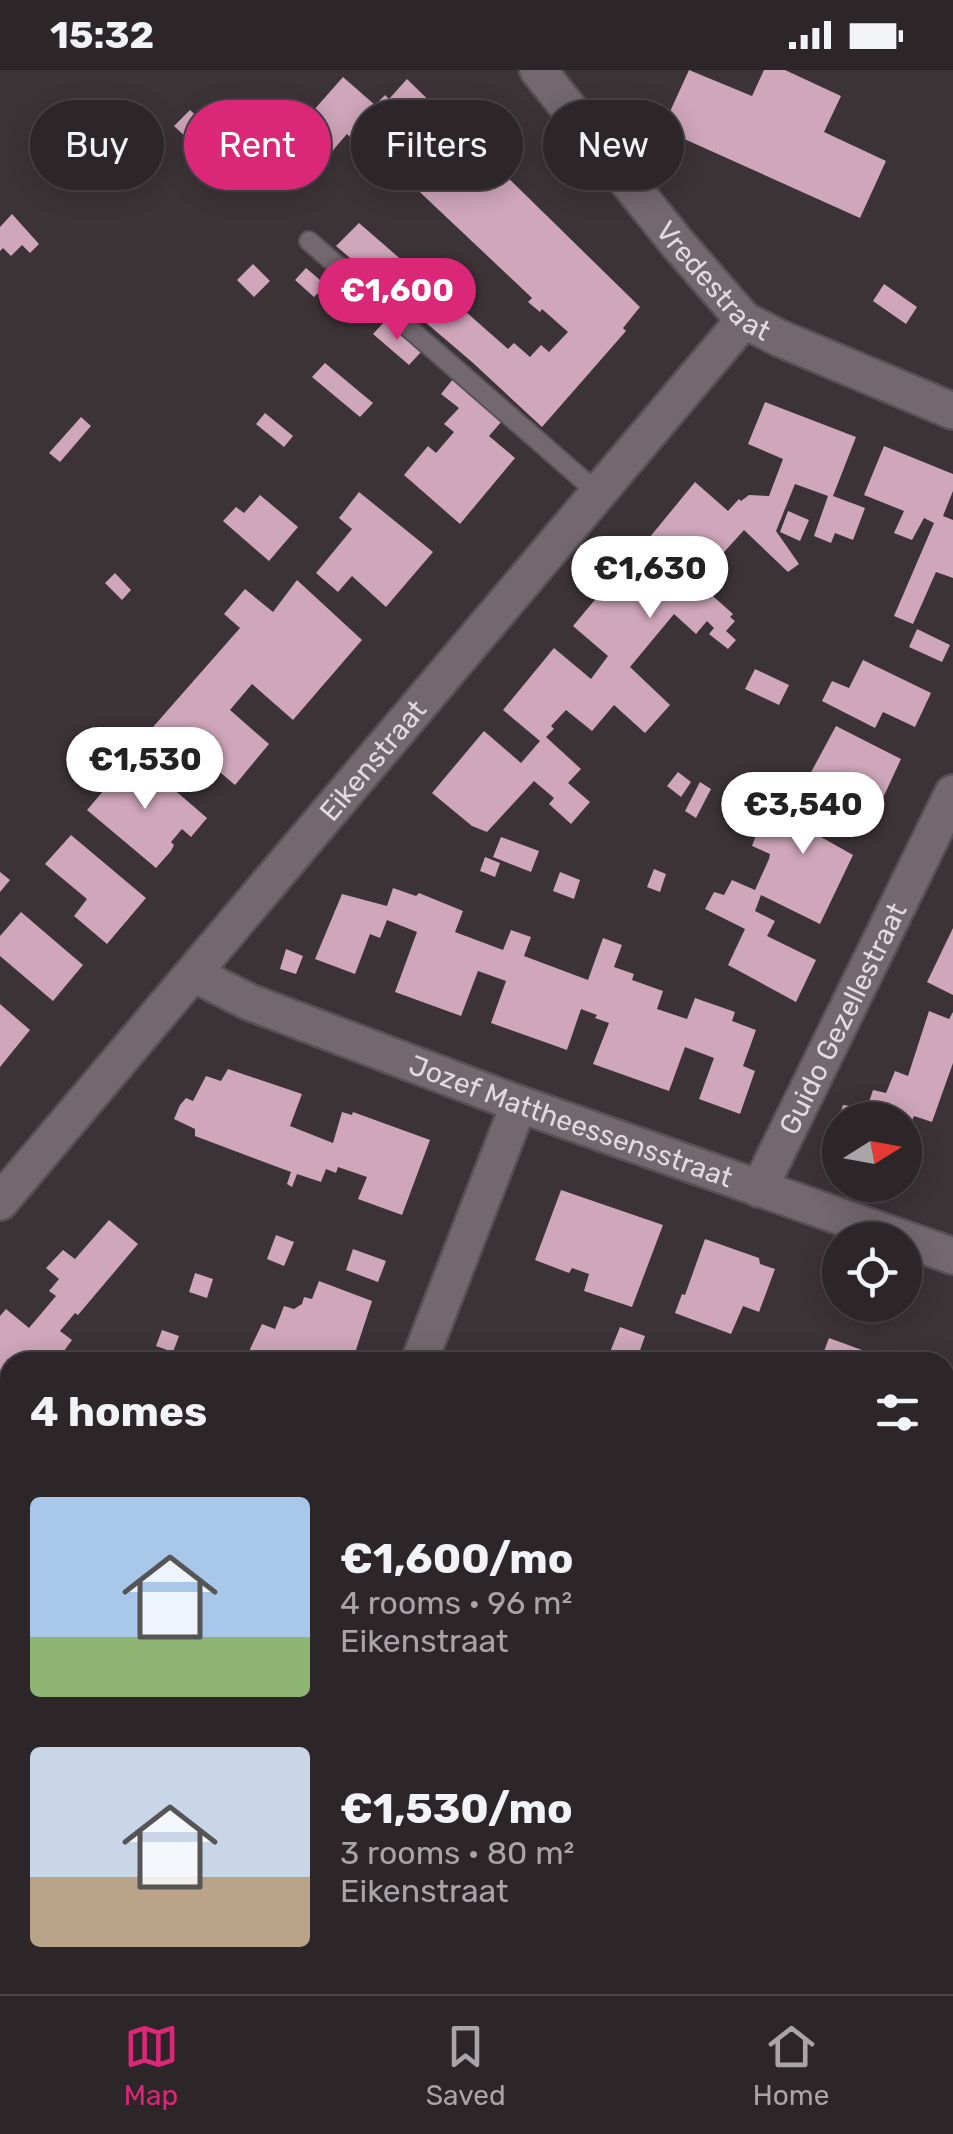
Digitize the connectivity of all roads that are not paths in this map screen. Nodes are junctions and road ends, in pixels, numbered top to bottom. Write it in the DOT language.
graph roads {
  1 [pos="538,70"];
  2 [pos="309,240"];
  3 [pos="744,320"];
  4 [pos="953,411"];
  5 [pos="598,494"];
  6 [pos="953,793"];
  7 [pos="194,974"];
  8 [pos="519,1104"];
  9 [pos="760,1190"];
  10 [pos="0,1202"];
  11 [pos="953,1256"];
  12 [pos="423,1352"];
  1 -- 3 [label="street, Vredestraat"];
  2 -- 5 [label="lane"];
  3 -- 4 [label="street, Vredestraat"];
  3 -- 5 [label="street, Eikenstraat"];
  5 -- 7 [label="street, Eikenstraat"];
  6 -- 9 [label="street, Guido Gezellestraat"];
  7 -- 8 [label="street, Jozef Mattheessensstraat"];
  7 -- 10 [label="street, Eikenstraat"];
  8 -- 9 [label="street, Jozef Mattheessensstraat"];
  8 -- 12 [label="street"];
  9 -- 11 [label="street, Jozef Mattheessensstraat"];
}
